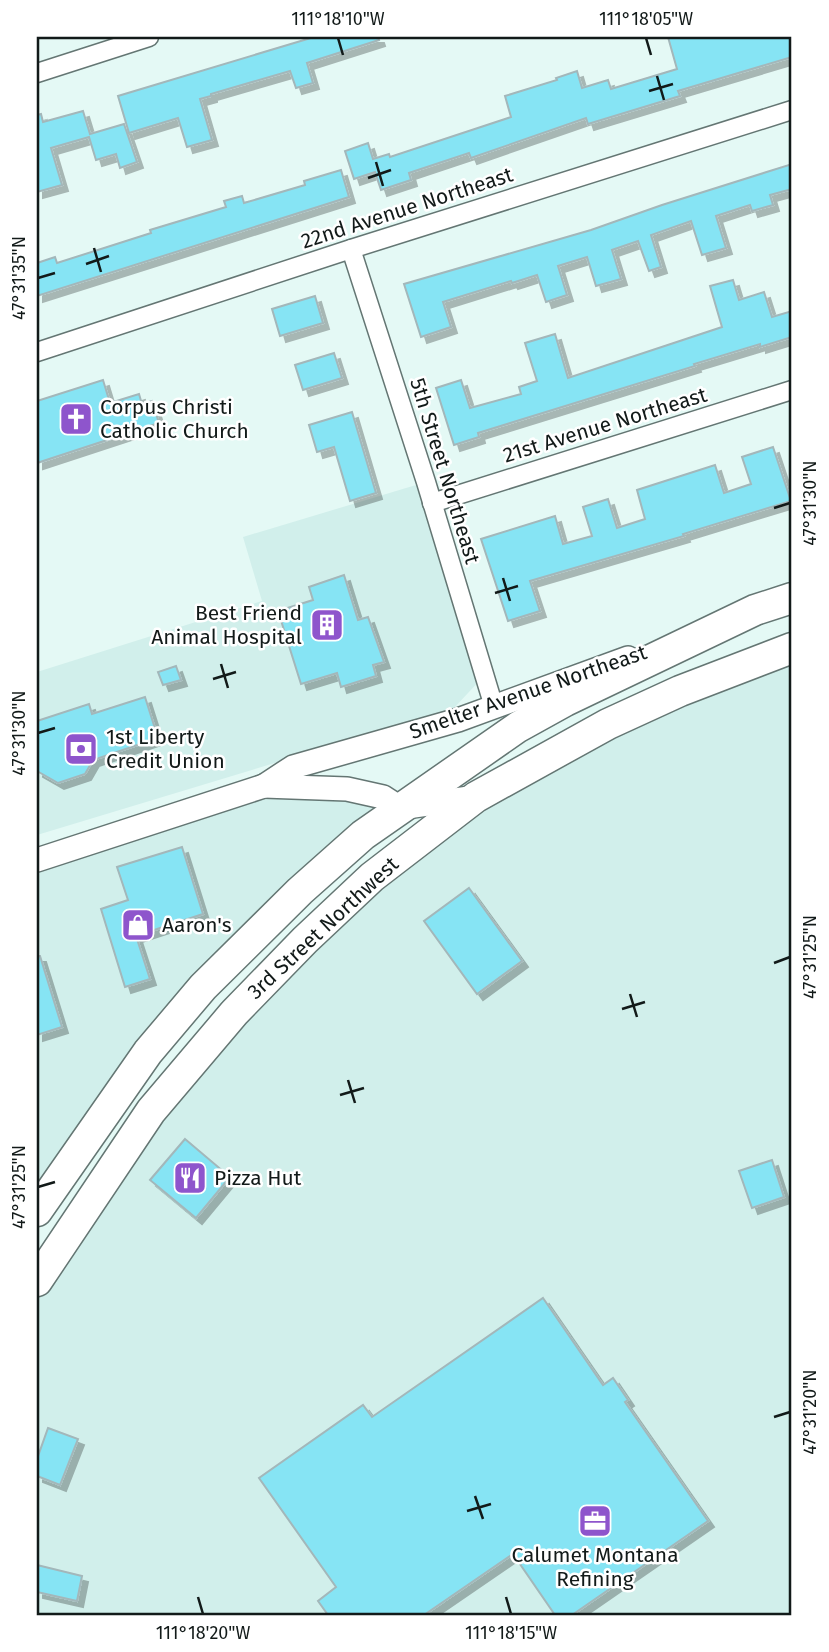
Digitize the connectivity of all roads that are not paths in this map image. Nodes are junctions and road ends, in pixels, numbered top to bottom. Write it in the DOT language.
graph roads {
  1 [pos="149,37"];
  2 [pos="37,72"];
  3 [pos="792,110"];
  4 [pos="351,249"];
  5 [pos="37,352"];
  6 [pos="792,390"];
  7 [pos="432,503"];
  8 [pos="792,598"];
  9 [pos="755,610"];
  10 [pos="792,648"];
  11 [pos="494,707"];
  12 [pos="264,786"];
  13 [pos="476,797"];
  14 [pos="400,808"];
  15 [pos="37,860"];
  16 [pos="37,1211"];
  17 [pos="38,1275"];
  1 -- 2 [label="street"];
  3 -- 4 [label="street, 22nd Avenue Northeast"];
  4 -- 5 [label="street, 22nd Avenue Northeast"];
  4 -- 7 [label="street, 5th Street Northeast"];
  6 -- 7 [label="street, 21st Avenue Northeast"];
  7 -- 11 [label="street, 5th Street Northeast"];
  8 -- 9 [label="highway, Smelter Avenue Northeast"];
  9 -- 11 [label="street, Smelter Avenue Northeast"];
  9 -- 14 [label="highway, 3rd Street Northwest"];
  10 -- 13 [label="highway, 3rd Street Northwest"];
  11 -- 12 [label="street, Smelter Avenue Northeast"];
  12 -- 14 [label="street, Smelter Avenue Northeast"];
  12 -- 15 [label="street, Smelter Avenue Northeast"];
  13 -- 14 [label="street"];
  13 -- 17 [label="highway, 3rd Street Northwest"];
  14 -- 16 [label="highway, 3rd Street Northwest"];
}
